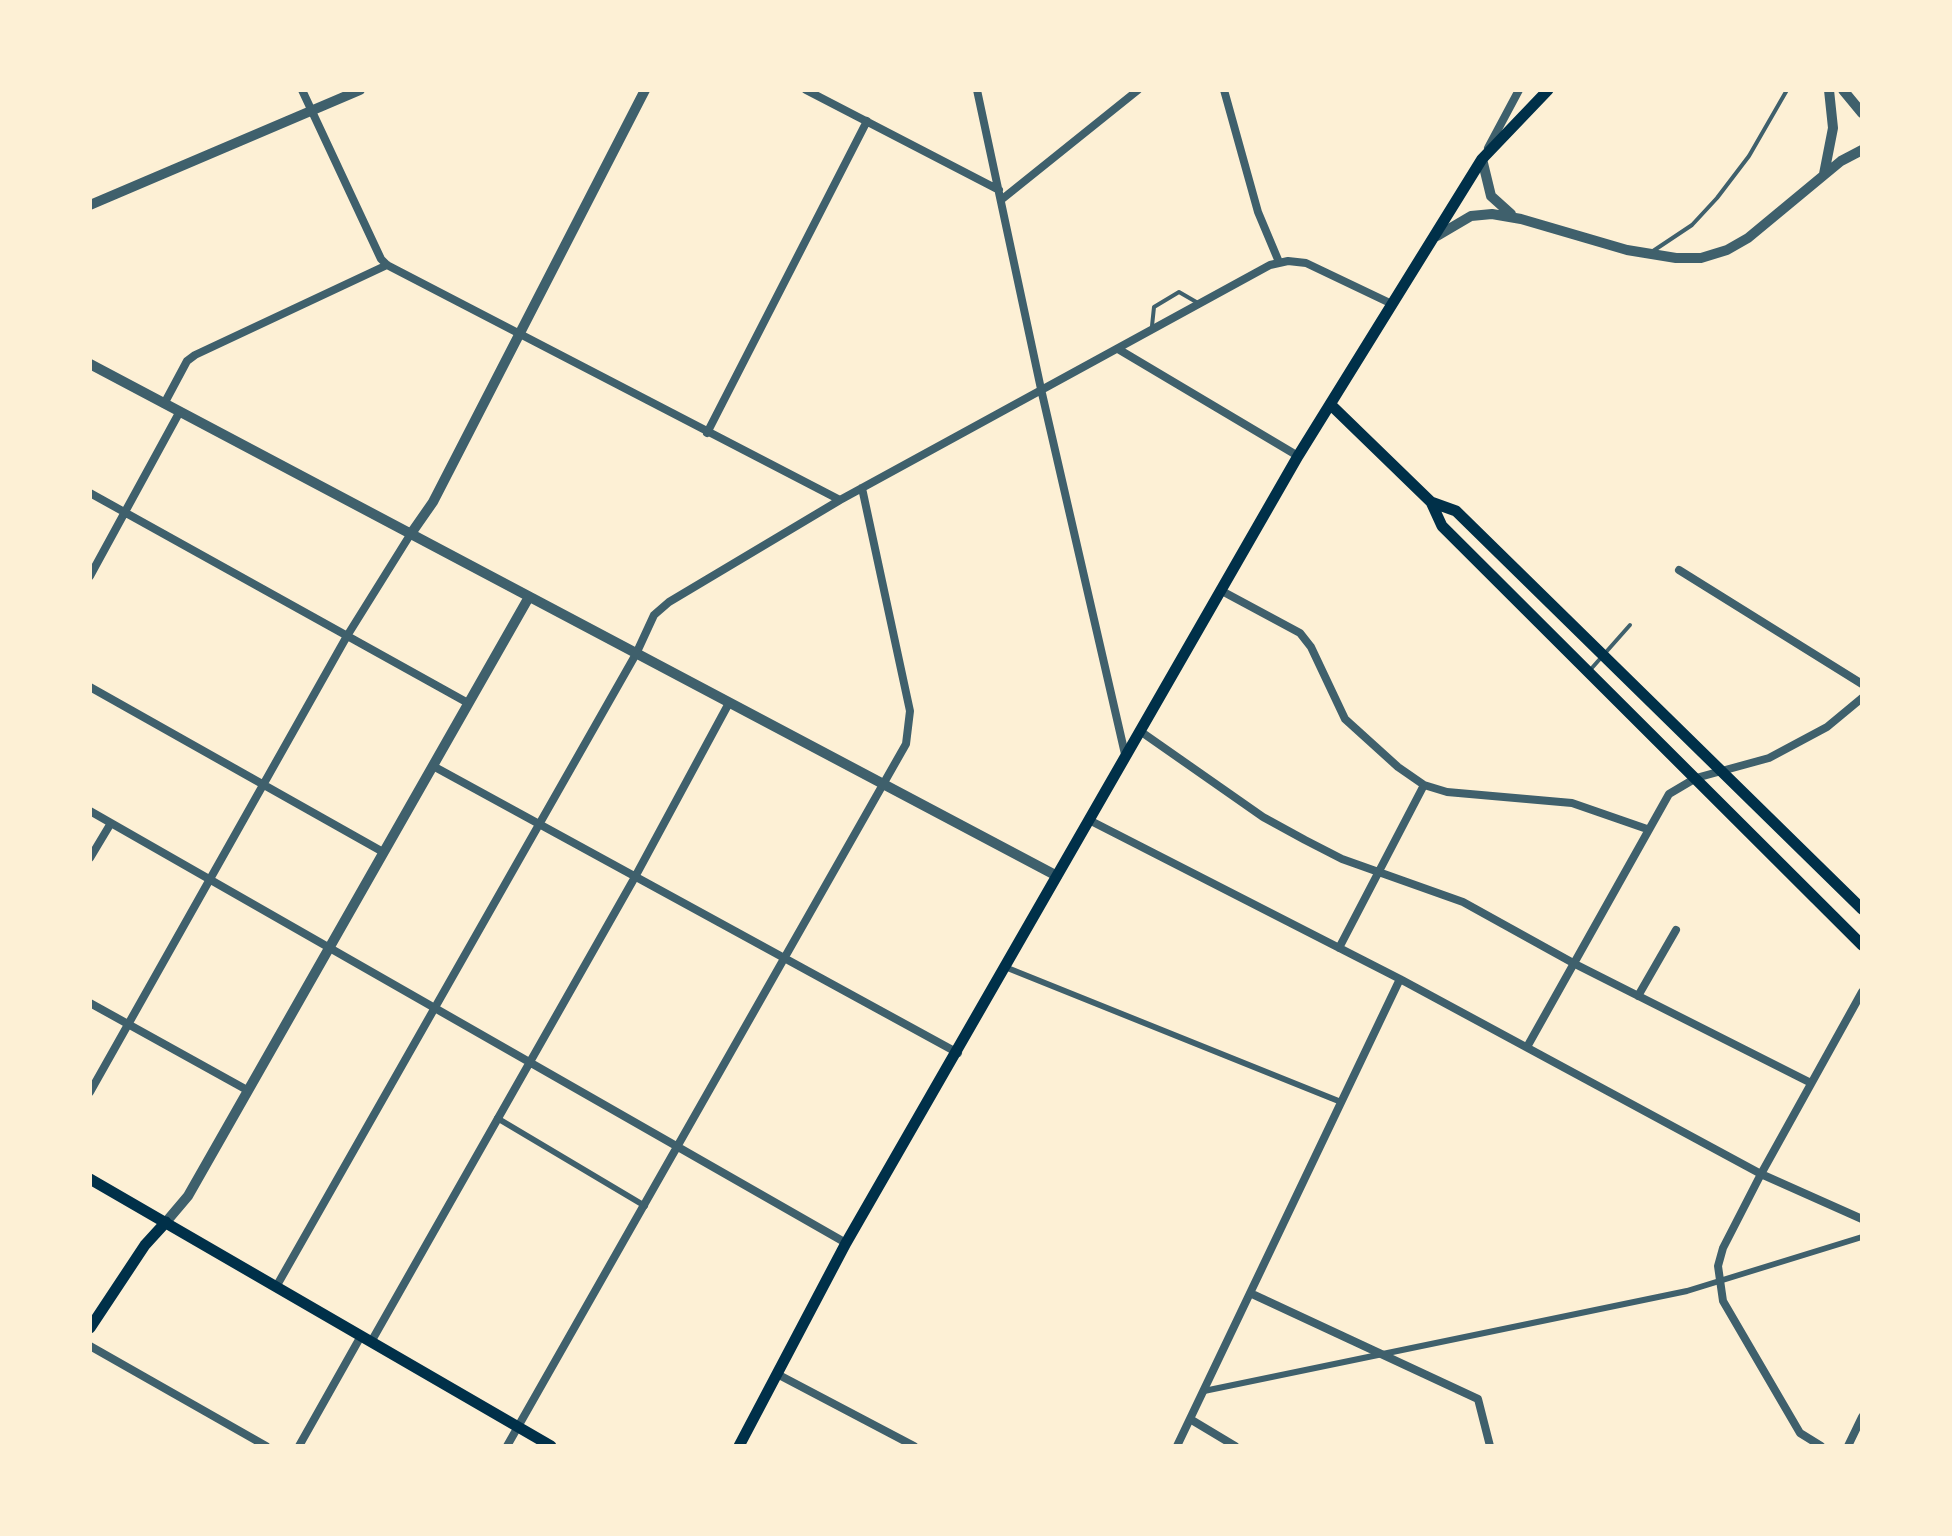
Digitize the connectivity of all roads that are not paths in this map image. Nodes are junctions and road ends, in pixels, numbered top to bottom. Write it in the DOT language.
graph roads {
  1 [pos="302,90"];
  2 [pos="360,90"];
  3 [pos="645,90"];
  4 [pos="806,90"];
  5 [pos="977,90"];
  6 [pos="1138,90"];
  7 [pos="1224,90"];
  8 [pos="1518,90"];
  9 [pos="1548,90"];
  10 [pos="1787,90"];
  11 [pos="1830,90"];
  12 [pos="1843,90"];
  13 [pos="310,109"];
  14 [pos="1862,113"];
  15 [pos="867,121"];
  16 [pos="1862,150"];
  17 [pos="1482,159"];
  18 [pos="1824,175"];
  19 [pos="1000,195"];
  20 [pos="90,205"];
  21 [pos="1521,219"];
  22 [pos="1430,243"];
  23 [pos="1648,254"];
  24 [pos="1279,262"];
  25 [pos="387,265"];
  26 [pos="1198,303"];
  27 [pos="1392,304"];
  28 [pos="1152,330"];
  29 [pos="520,334"];
  30 [pos="1118,350"];
  31 [pos="90,364"];
  32 [pos="1041,390"];
  33 [pos="164,404"];
  34 [pos="1330,404"];
  35 [pos="179,413"];
  36 [pos="707,433"];
  37 [pos="1298,456"];
  38 [pos="862,488"];
  39 [pos="90,493"];
  40 [pos="840,500"];
  41 [pos="1431,502"];
  42 [pos="124,512"];
  43 [pos="410,535"];
  44 [pos="1679,570"];
  45 [pos="90,576"];
  46 [pos="1220,590"];
  47 [pos="529,598"];
  48 [pos="1630,625"];
  49 [pos="346,636"];
  50 [pos="636,654"];
  51 [pos="1602,656"];
  52 [pos="1588,672"];
  53 [pos="1862,684"];
  54 [pos="90,687"];
  55 [pos="1862,698"];
  56 [pos="729,703"];
  57 [pos="468,704"];
  58 [pos="1140,730"];
  59 [pos="1125,754"];
  60 [pos="432,766"];
  61 [pos="1721,771"];
  62 [pos="1696,778"];
  63 [pos="884,784"];
  64 [pos="1424,785"];
  65 [pos="264,786"];
  66 [pos="90,811"];
  67 [pos="1089,820"];
  68 [pos="111,823"];
  69 [pos="540,824"];
  70 [pos="1647,829"];
  71 [pos="383,852"];
  72 [pos="90,858"];
  73 [pos="1378,872"];
  74 [pos="635,876"];
  75 [pos="1056,876"];
  76 [pos="211,880"];
  77 [pos="1862,909"];
  78 [pos="1676,930"];
  79 [pos="1862,945"];
  80 [pos="329,948"];
  81 [pos="1339,948"];
  82 [pos="786,959"];
  83 [pos="1575,964"];
  84 [pos="1006,967"];
  85 [pos="1400,978"];
  86 [pos="1862,992"];
  87 [pos="1638,996"];
  88 [pos="90,1004"];
  89 [pos="436,1009"];
  90 [pos="129,1025"];
  91 [pos="1528,1047"];
  92 [pos="958,1053"];
  93 [pos="529,1062"];
  94 [pos="1812,1083"];
  95 [pos="247,1090"];
  96 [pos="90,1092"];
  97 [pos="1341,1102"];
  98 [pos="497,1118"];
  99 [pos="679,1148"];
  100 [pos="1761,1174"];
  101 [pos="90,1179"];
  102 [pos="645,1206"];
  103 [pos="1862,1219"];
  104 [pos="166,1222"];
  105 [pos="1862,1237"];
  106 [pos="846,1244"];
  107 [pos="1718,1282"];
  108 [pos="276,1287"];
  109 [pos="1250,1293"];
  110 [pos="90,1328"];
  111 [pos="366,1339"];
  112 [pos="90,1346"];
  113 [pos="1382,1355"];
  114 [pos="779,1374"];
  115 [pos="1204,1391"];
  116 [pos="1862,1417"];
  117 [pos="1190,1419"];
  118 [pos="518,1427"];
  119 [pos="1800,1432"];
  120 [pos="266,1446"];
  121 [pos="299,1446"];
  122 [pos="508,1446"];
  123 [pos="552,1446"];
  124 [pos="739,1446"];
  125 [pos="914,1446"];
  126 [pos="1178,1446"];
  127 [pos="1236,1446"];
  128 [pos="1490,1446"];
  129 [pos="1793,1446"];
  130 [pos="1821,1446"];
  131 [pos="1848,1446"];
  1 -- 13 [label="street"];
  2 -- 13 [label="street"];
  3 -- 29 [label="street"];
  4 -- 15 [label="street"];
  5 -- 19 [label="street"];
  6 -- 19 [label="street"];
  7 -- 24 [label="street"];
  8 -- 17 [label="street"];
  9 -- 17 [label="main road"];
  10 -- 23 [label="lane"];
  11 -- 18 [label="street"];
  12 -- 14 [label="street"];
  13 -- 20 [label="street"];
  13 -- 25 [label="street"];
  15 -- 19 [label="street"];
  15 -- 36 [label="street"];
  16 -- 18 [label="street"];
  17 -- 21 [label="street"];
  17 -- 22 [label="main road"];
  18 -- 23 [label="street"];
  19 -- 32 [label="street"];
  21 -- 22 [label="street"];
  21 -- 23 [label="street"];
  22 -- 27 [label="main road"];
  24 -- 26 [label="street"];
  24 -- 27 [label="street"];
  25 -- 29 [label="street"];
  25 -- 33 [label="street"];
  26 -- 28 [label="street"];
  26 -- 28 [label="lane"];
  27 -- 34 [label="main road"];
  28 -- 30 [label="street"];
  29 -- 36 [label="street"];
  29 -- 43 [label="street"];
  30 -- 32 [label="street"];
  30 -- 37 [label="street"];
  31 -- 33 [label="street"];
  32 -- 38 [label="street"];
  32 -- 59 [label="street"];
  33 -- 35 [label="street"];
  34 -- 37 [label="main road"];
  34 -- 41 [label="main road"];
  35 -- 42 [label="street"];
  35 -- 43 [label="street"];
  36 -- 40 [label="street"];
  37 -- 46 [label="main road"];
  38 -- 40 [label="street"];
  38 -- 63 [label="street"];
  39 -- 42 [label="street"];
  40 -- 50 [label="street"];
  41 -- 51 [label="main road"];
  41 -- 52 [label="main road"];
  42 -- 45 [label="street"];
  42 -- 49 [label="street"];
  43 -- 47 [label="street"];
  43 -- 49 [label="street"];
  44 -- 53 [label="street"];
  46 -- 58 [label="main road"];
  46 -- 64 [label="street"];
  47 -- 50 [label="street"];
  47 -- 57 [label="street"];
  48 -- 51 [label="lane"];
  49 -- 57 [label="street"];
  49 -- 65 [label="street"];
  50 -- 56 [label="street"];
  50 -- 69 [label="street"];
  51 -- 52 [label="lane"];
  51 -- 61 [label="main road"];
  52 -- 62 [label="main road"];
  54 -- 65 [label="street"];
  55 -- 61 [label="street"];
  56 -- 63 [label="street"];
  56 -- 74 [label="street"];
  57 -- 60 [label="street"];
  58 -- 59 [label="main road"];
  58 -- 73 [label="street"];
  59 -- 67 [label="main road"];
  60 -- 69 [label="street"];
  60 -- 71 [label="street"];
  61 -- 62 [label="street"];
  61 -- 77 [label="main road"];
  62 -- 70 [label="street"];
  62 -- 79 [label="main road"];
  63 -- 75 [label="street"];
  63 -- 82 [label="street"];
  64 -- 70 [label="street"];
  64 -- 73 [label="street"];
  65 -- 71 [label="street"];
  65 -- 76 [label="street"];
  66 -- 68 [label="street"];
  67 -- 75 [label="main road"];
  67 -- 81 [label="street"];
  68 -- 72 [label="street"];
  68 -- 76 [label="street"];
  69 -- 74 [label="street"];
  69 -- 89 [label="street"];
  70 -- 83 [label="street"];
  71 -- 80 [label="street"];
  73 -- 81 [label="street"];
  73 -- 83 [label="street"];
  74 -- 82 [label="street"];
  74 -- 93 [label="street"];
  75 -- 84 [label="main road"];
  76 -- 80 [label="street"];
  76 -- 90 [label="street"];
  78 -- 87 [label="street"];
  80 -- 89 [label="street"];
  80 -- 95 [label="street"];
  81 -- 85 [label="street"];
  82 -- 92 [label="street"];
  82 -- 99 [label="street"];
  83 -- 87 [label="street"];
  83 -- 91 [label="street"];
  84 -- 92 [label="main road"];
  84 -- 97 [label="street"];
  85 -- 91 [label="street"];
  85 -- 97 [label="street"];
  86 -- 94 [label="street"];
  87 -- 94 [label="street"];
  88 -- 90 [label="street"];
  89 -- 93 [label="street"];
  89 -- 108 [label="street"];
  90 -- 95 [label="street"];
  90 -- 96 [label="street"];
  91 -- 100 [label="street"];
  92 -- 106 [label="main road"];
  93 -- 98 [label="street"];
  93 -- 99 [label="street"];
  94 -- 100 [label="street"];
  95 -- 104 [label="street"];
  97 -- 109 [label="street"];
  98 -- 102 [label="street"];
  98 -- 111 [label="street"];
  99 -- 102 [label="street"];
  99 -- 106 [label="street"];
  100 -- 103 [label="street"];
  100 -- 107 [label="street"];
  101 -- 104 [label="main road"];
  102 -- 118 [label="street"];
  104 -- 108 [label="main road"];
  104 -- 110 [label="main road"];
  105 -- 107 [label="street"];
  106 -- 114 [label="main road"];
  107 -- 113 [label="street"];
  107 -- 119 [label="street"];
  108 -- 111 [label="main road"];
  109 -- 113 [label="street"];
  109 -- 115 [label="street"];
  111 -- 118 [label="main road"];
  111 -- 121 [label="street"];
  112 -- 120 [label="street"];
  113 -- 115 [label="street"];
  113 -- 128 [label="street"];
  114 -- 124 [label="main road"];
  114 -- 125 [label="street"];
  115 -- 117 [label="street"];
  116 -- 131 [label="street"];
  117 -- 126 [label="street"];
  117 -- 127 [label="street"];
  118 -- 122 [label="street"];
  118 -- 123 [label="main road"];
  119 -- 129 [label="street"];
  119 -- 130 [label="street"];
}
